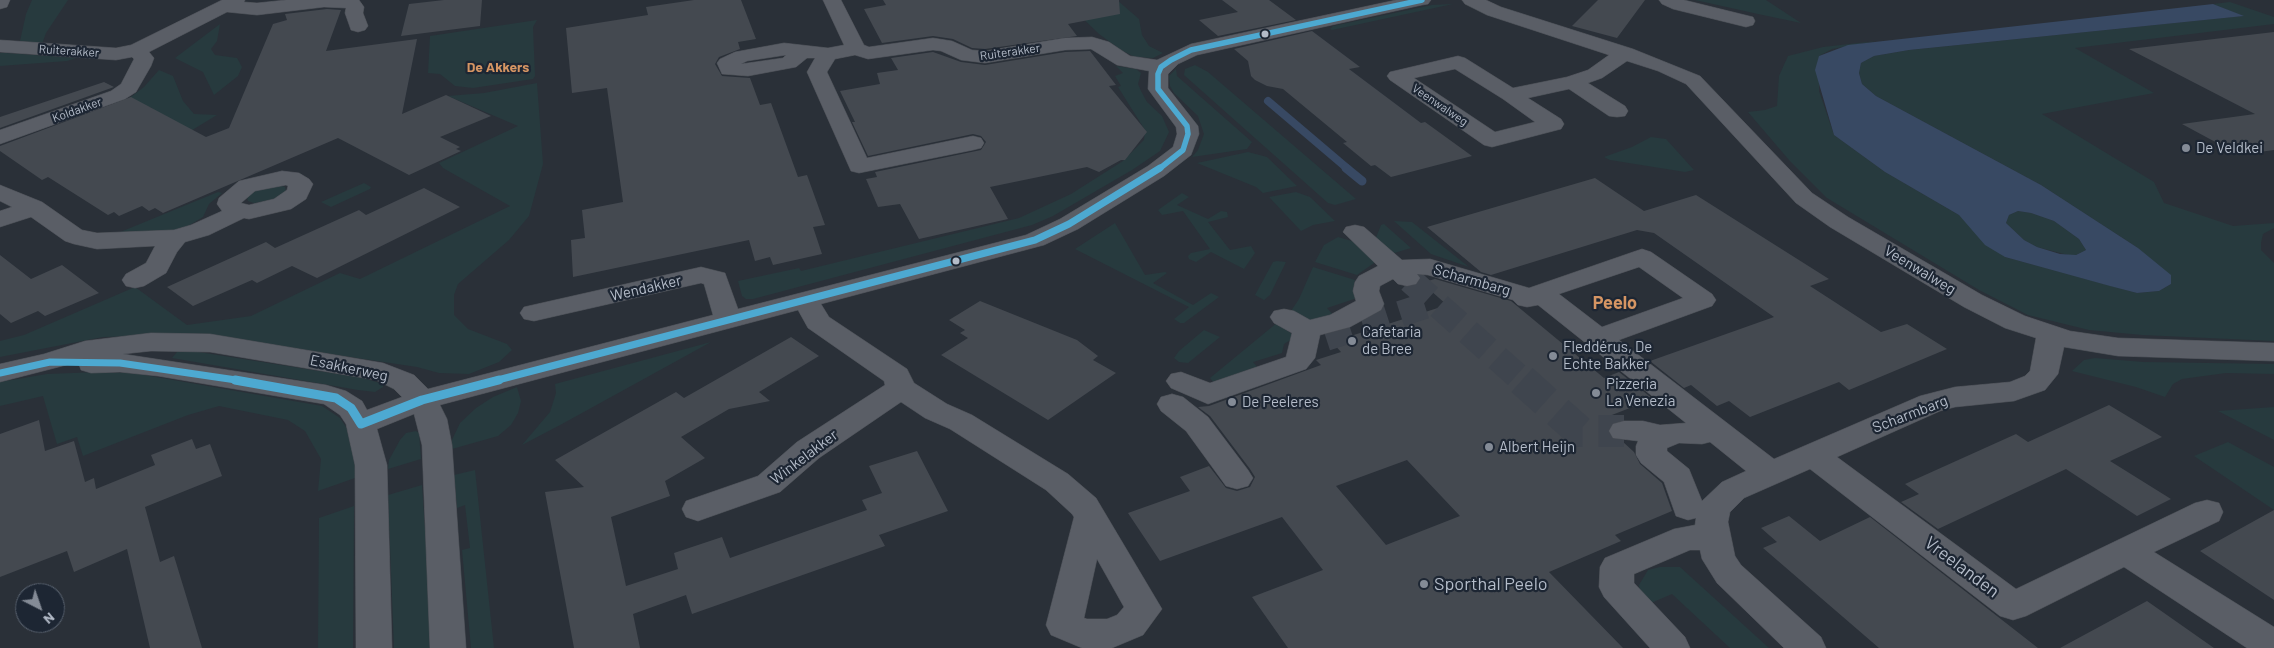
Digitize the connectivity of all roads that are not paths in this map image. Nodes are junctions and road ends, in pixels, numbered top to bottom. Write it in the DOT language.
graph roads {
  1 [pos="832,0"];
  2 [pos="1323,0"];
  3 [pos="1422,0"];
  4 [pos="1471,0"];
  5 [pos="1668,0"];
  6 [pos="230,3"];
  7 [pos="1347,16"];
  8 [pos="1746,21"];
  9 [pos="358,26"];
  10 [pos="0,46"];
  11 [pos="856,49"];
  12 [pos="803,51"];
  13 [pos="1626,53"];
  14 [pos="828,54"];
  15 [pos="139,58"];
  16 [pos="1161,67"];
  17 [pos="1572,82"];
  18 [pos="1510,95"];
  19 [pos="1617,111"];
  20 [pos="0,137"];
  21 [pos="973,143"];
  22 [pos="0,192"];
  23 [pos="33,207"];
  24 [pos="240,211"];
  25 [pos="0,220"];
  26 [pos="1356,232"];
  27 [pos="176,237"];
  28 [pos="1402,274"];
  29 [pos="135,280"];
  30 [pos="1548,298"];
  31 [pos="805,300"];
  32 [pos="534,312"];
  33 [pos="1284,317"];
  34 [pos="728,319"];
  35 [pos="2050,334"];
  36 [pos="1313,336"];
  37 [pos="1599,338"];
  38 [pos="2274,352"];
  39 [pos="50,362"];
  40 [pos="0,373"];
  41 [pos="901,388"];
  42 [pos="422,400"];
  43 [pos="361,424"];
  44 [pos="1624,431"];
  45 [pos="1702,434"];
  46 [pos="1659,436"];
  47 [pos="1811,454"];
  48 [pos="1770,473"];
  49 [pos="1237,478"];
  50 [pos="1688,508"];
  51 [pos="698,509"];
  52 [pos="2207,512"];
  53 [pos="1090,517"];
  54 [pos="1713,537"];
  55 [pos="2126,551"];
  56 [pos="2274,645"];
  57 [pos="374,648"];
  58 [pos="448,648"];
  59 [pos="1672,648"];
  60 [pos="1808,648"];
  1 -- 11 [label="street"];
  2 -- 7 [label="street"];
  3 -- 7 [label="street"];
  4 -- 13 [label="street, Veenwalweg"];
  5 -- 8 [label="street"];
  6 -- 9 [label="street, Ruiterakker"];
  6 -- 15 [label="street, Ruiterakker"];
  7 -- 16 [label="street"];
  10 -- 15 [label="street, Ruiterakker"];
  11 -- 14 [label="street, Ruiterakker"];
  11 -- 16 [label="street, Ruiterakker"];
  12 -- 14 [label="street, Ruiterakker"];
  13 -- 17 [label="street"];
  13 -- 35 [label="street, Veenwalweg"];
  14 -- 21 [label="street"];
  15 -- 20 [label="street, Koldakker"];
  16 -- 31 [label="street"];
  17 -- 18 [label="street"];
  17 -- 19 [label="street"];
  18 -- 18 [label="street, Veenwalweg"];
  22 -- 23 [label="street"];
  23 -- 25 [label="street"];
  23 -- 27 [label="street"];
  24 -- 27 [label="street"];
  26 -- 28 [label="street"];
  27 -- 29 [label="street"];
  28 -- 30 [label="street, Scharmbarg"];
  28 -- 36 [label="street, Scharmbarg"];
  30 -- 37 [label="street"];
  30 -- 37 [label="street"];
  31 -- 34 [label="street"];
  31 -- 41 [label="street"];
  32 -- 34 [label="street, Wendakker"];
  33 -- 36 [label="street"];
  34 -- 42 [label="street"];
  35 -- 38 [label="street, Veenwalweg"];
  35 -- 47 [label="street, Scharmbarg"];
  36 -- 49 [label="street"];
  37 -- 48 [label="street"];
  39 -- 40 [label="street, Esakkerweg"];
  39 -- 42 [label="street, Esakkerweg"];
  39 -- 43 [label="street, Esakkerweg"];
  41 -- 51 [label="street, Winkelakker"];
  41 -- 53 [label="street"];
  42 -- 43 [label="street"];
  42 -- 58 [label="street, Esakkerweg"];
  43 -- 57 [label="street, Esakkerweg"];
  44 -- 46 [label="street"];
  45 -- 46 [label="street"];
  46 -- 50 [label="street"];
  47 -- 48 [label="street, Scharmbarg"];
  47 -- 55 [label="street, Vreelanden"];
  48 -- 54 [label="street, Scharmbarg"];
  52 -- 55 [label="street, Vreelanden"];
  54 -- 59 [label="street"];
  54 -- 60 [label="street, Scharmbarg"];
  55 -- 56 [label="street"];
}
